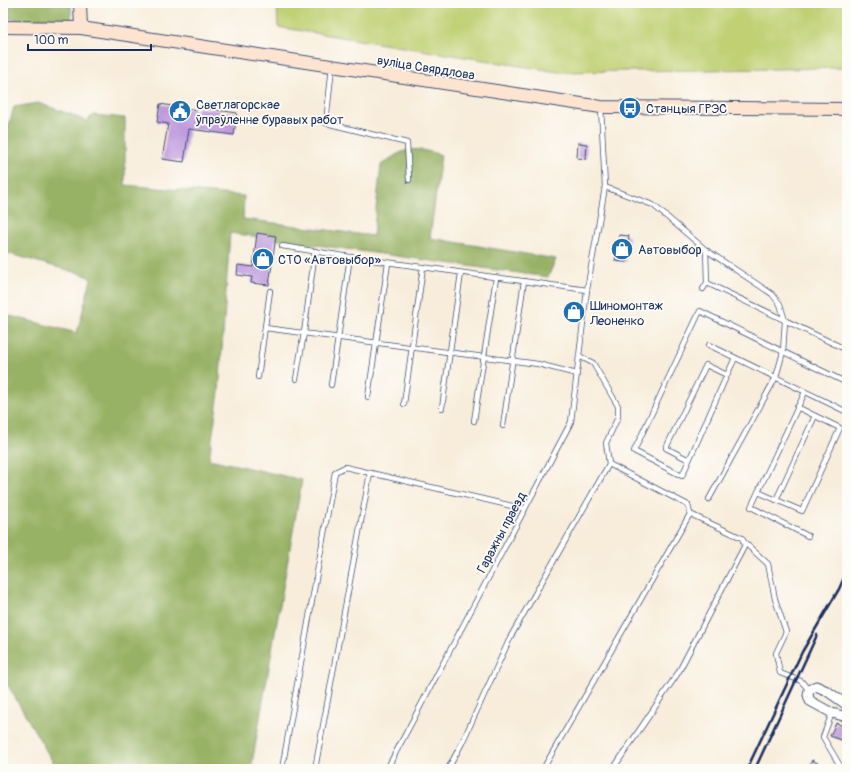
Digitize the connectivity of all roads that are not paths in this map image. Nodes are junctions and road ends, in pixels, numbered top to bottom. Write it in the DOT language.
graph roads {
  1 [pos="80,3"];
  2 [pos="3,27"];
  3 [pos="81,28"];
  4 [pos="332,67"];
  5 [pos="601,107"];
  6 [pos="847,109"];
  7 [pos="409,180"];
  8 [pos="605,187"];
  9 [pos="282,246"];
  10 [pos="706,250"];
  11 [pos="315,251"];
  12 [pos="350,257"];
  13 [pos="388,263"];
  14 [pos="423,268"];
  15 [pos="461,273"];
  16 [pos="496,278"];
  17 [pos="524,282"];
  18 [pos="707,283"];
  19 [pos="703,289"];
  20 [pos="587,290"];
  21 [pos="270,291"];
  22 [pos="785,321"];
  23 [pos="265,328"];
  24 [pos="304,332"];
  25 [pos="338,337"];
  26 [pos="376,342"];
  27 [pos="709,345"];
  28 [pos="412,347"];
  29 [pos="847,350"];
  30 [pos="450,352"];
  31 [pos="783,352"];
  32 [pos="484,356"];
  33 [pos="579,356"];
  34 [pos="735,358"];
  35 [pos="513,360"];
  36 [pos="577,374"];
  37 [pos="727,375"];
  38 [pos="258,377"];
  39 [pos="776,378"];
  40 [pos="296,379"];
  41 [pos="847,383"];
  42 [pos="331,385"];
  43 [pos="805,392"];
  44 [pos="368,397"];
  45 [pos="404,404"];
  46 [pos="797,407"];
  47 [pos="442,408"];
  48 [pos="847,412"];
  49 [pos="815,416"];
  50 [pos="474,420"];
  51 [pos="503,426"];
  52 [pos="689,460"];
  53 [pos="609,464"];
  54 [pos="370,472"];
  55 [pos="758,492"];
  56 [pos="709,499"];
  57 [pos="776,500"];
  58 [pos="525,509"];
  59 [pos="690,514"];
  60 [pos="808,536"];
  61 [pos="744,542"];
  62 [pos="809,690"];
  63 [pos="847,705"];
  64 [pos="832,713"];
  65 [pos="847,717"];
  66 [pos="282,769"];
  67 [pos="315,769"];
  68 [pos="388,769"];
  69 [pos="448,769"];
  70 [pos="543,769"];
  71 [pos="613,769"];
  72 [pos="842,769"];
  1 -- 3 [label="main road"];
  2 -- 3 [label="main road, вуліца Свярдлова"];
  3 -- 4 [label="main road, вуліца Свярдлова"];
  4 -- 5 [label="main road, вуліца Свярдлова"];
  4 -- 7 [label="lane"];
  5 -- 6 [label="main road, вуліца Свярдлова"];
  5 -- 8 [label="lane, Гаражны праезд"];
  8 -- 10 [label="lane"];
  8 -- 20 [label="lane, Гаражны праезд"];
  9 -- 11 [label="lane"];
  10 -- 18 [label="lane"];
  10 -- 22 [label="lane"];
  11 -- 12 [label="lane"];
  11 -- 24 [label="lane"];
  12 -- 13 [label="lane"];
  12 -- 25 [label="lane"];
  13 -- 14 [label="lane"];
  13 -- 26 [label="lane"];
  14 -- 15 [label="lane"];
  14 -- 28 [label="lane"];
  15 -- 16 [label="lane"];
  15 -- 30 [label="lane"];
  16 -- 17 [label="lane"];
  16 -- 32 [label="lane"];
  17 -- 20 [label="lane"];
  17 -- 35 [label="lane"];
  18 -- 19 [label="lane"];
  18 -- 22 [label="lane"];
  20 -- 33 [label="lane, Гаражны праезд"];
  21 -- 23 [label="lane"];
  22 -- 29 [label="lane"];
  22 -- 31 [label="lane"];
  23 -- 24 [label="lane"];
  23 -- 38 [label="lane"];
  24 -- 25 [label="lane"];
  24 -- 40 [label="lane"];
  25 -- 26 [label="lane"];
  25 -- 42 [label="lane"];
  26 -- 28 [label="lane"];
  26 -- 44 [label="lane"];
  27 -- 34 [label="lane"];
  28 -- 30 [label="lane"];
  28 -- 45 [label="lane"];
  30 -- 32 [label="lane"];
  30 -- 47 [label="lane"];
  31 -- 39 [label="lane"];
  31 -- 41 [label="lane"];
  31 -- 52 [label="lane"];
  32 -- 35 [label="lane"];
  32 -- 50 [label="lane"];
  33 -- 36 [label="lane, Гаражны праезд"];
  33 -- 53 [label="lane"];
  34 -- 37 [label="lane"];
  34 -- 39 [label="lane"];
  35 -- 36 [label="lane"];
  35 -- 51 [label="lane"];
  36 -- 58 [label="lane, Гаражны праезд"];
  37 -- 52 [label="lane"];
  37 -- 52 [label="lane"];
  39 -- 43 [label="lane"];
  39 -- 56 [label="lane"];
  43 -- 46 [label="lane"];
  43 -- 48 [label="lane"];
  46 -- 49 [label="lane"];
  46 -- 55 [label="lane"];
  49 -- 57 [label="lane"];
  49 -- 57 [label="lane"];
  53 -- 59 [label="lane"];
  53 -- 69 [label="lane"];
  54 -- 58 [label="lane"];
  54 -- 66 [label="lane"];
  54 -- 67 [label="lane"];
  55 -- 57 [label="lane"];
  55 -- 60 [label="lane"];
  58 -- 68 [label="lane, Гаражны праезд"];
  59 -- 61 [label="lane"];
  59 -- 70 [label="lane"];
  61 -- 62 [label="lane"];
  61 -- 71 [label="lane"];
  62 -- 63 [label="street"];
  62 -- 64 [label="street"];
  64 -- 65 [label="street"];
  64 -- 72 [label="lane"];
}
